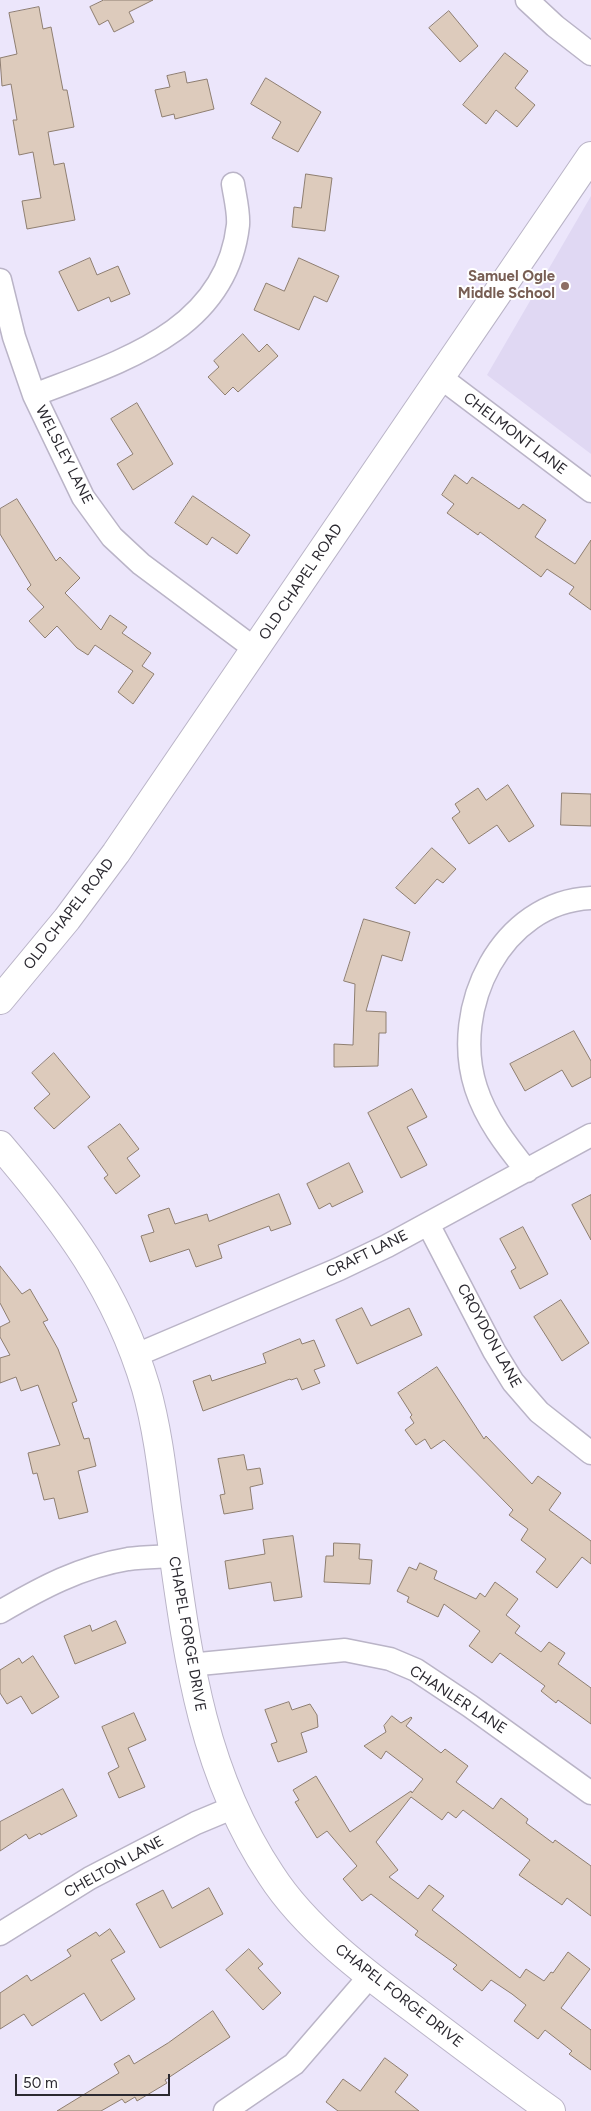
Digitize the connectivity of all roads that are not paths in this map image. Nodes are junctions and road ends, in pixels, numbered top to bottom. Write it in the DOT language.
graph roads {
  1 [pos="527,0"];
  2 [pos="591,54"];
  3 [pos="591,156"];
  4 [pos="234,184"];
  5 [pos="0,280"];
  6 [pos="440,377"];
  7 [pos="34,395"];
  8 [pos="591,491"];
  9 [pos="255,649"];
  10 [pos="591,898"];
  11 [pos="0,1000"];
  12 [pos="591,1135"];
  13 [pos="0,1145"];
  14 [pos="527,1171"];
  15 [pos="428,1224"];
  16 [pos="134,1356"];
  17 [pos="591,1452"];
  18 [pos="174,1556"];
  19 [pos="0,1612"];
  20 [pos="189,1665"];
  21 [pos="591,1793"];
  22 [pos="232,1808"];
  23 [pos="0,1934"];
  24 [pos="370,1976"];
  25 [pos="225,2111"];
  26 [pos="551,2111"];
  1 -- 2 [label="street"];
  3 -- 6 [label="street, OLD CHAPEL ROAD"];
  4 -- 7 [label="street"];
  5 -- 7 [label="street, WELSLEY LANE"];
  6 -- 8 [label="street, CHELMONT LANE"];
  6 -- 9 [label="street, OLD CHAPEL ROAD"];
  7 -- 9 [label="street, WELSLEY LANE"];
  9 -- 11 [label="street, OLD CHAPEL ROAD"];
  10 -- 14 [label="street"];
  12 -- 14 [label="street, CRAFT LANE"];
  13 -- 16 [label="street, CHAPEL FORGE DRIVE"];
  14 -- 15 [label="street, CRAFT LANE"];
  15 -- 16 [label="street, CRAFT LANE"];
  15 -- 17 [label="street, CROYDON LANE"];
  16 -- 18 [label="street, CHAPEL FORGE DRIVE"];
  18 -- 19 [label="street"];
  18 -- 20 [label="street, CHAPEL FORGE DRIVE"];
  20 -- 21 [label="street, CHANLER LANE"];
  20 -- 22 [label="street, CHAPEL FORGE DRIVE"];
  22 -- 23 [label="street, CHELTON LANE"];
  22 -- 24 [label="street, CHAPEL FORGE DRIVE"];
  24 -- 25 [label="street"];
  24 -- 26 [label="street, CHAPEL FORGE DRIVE"];
}
